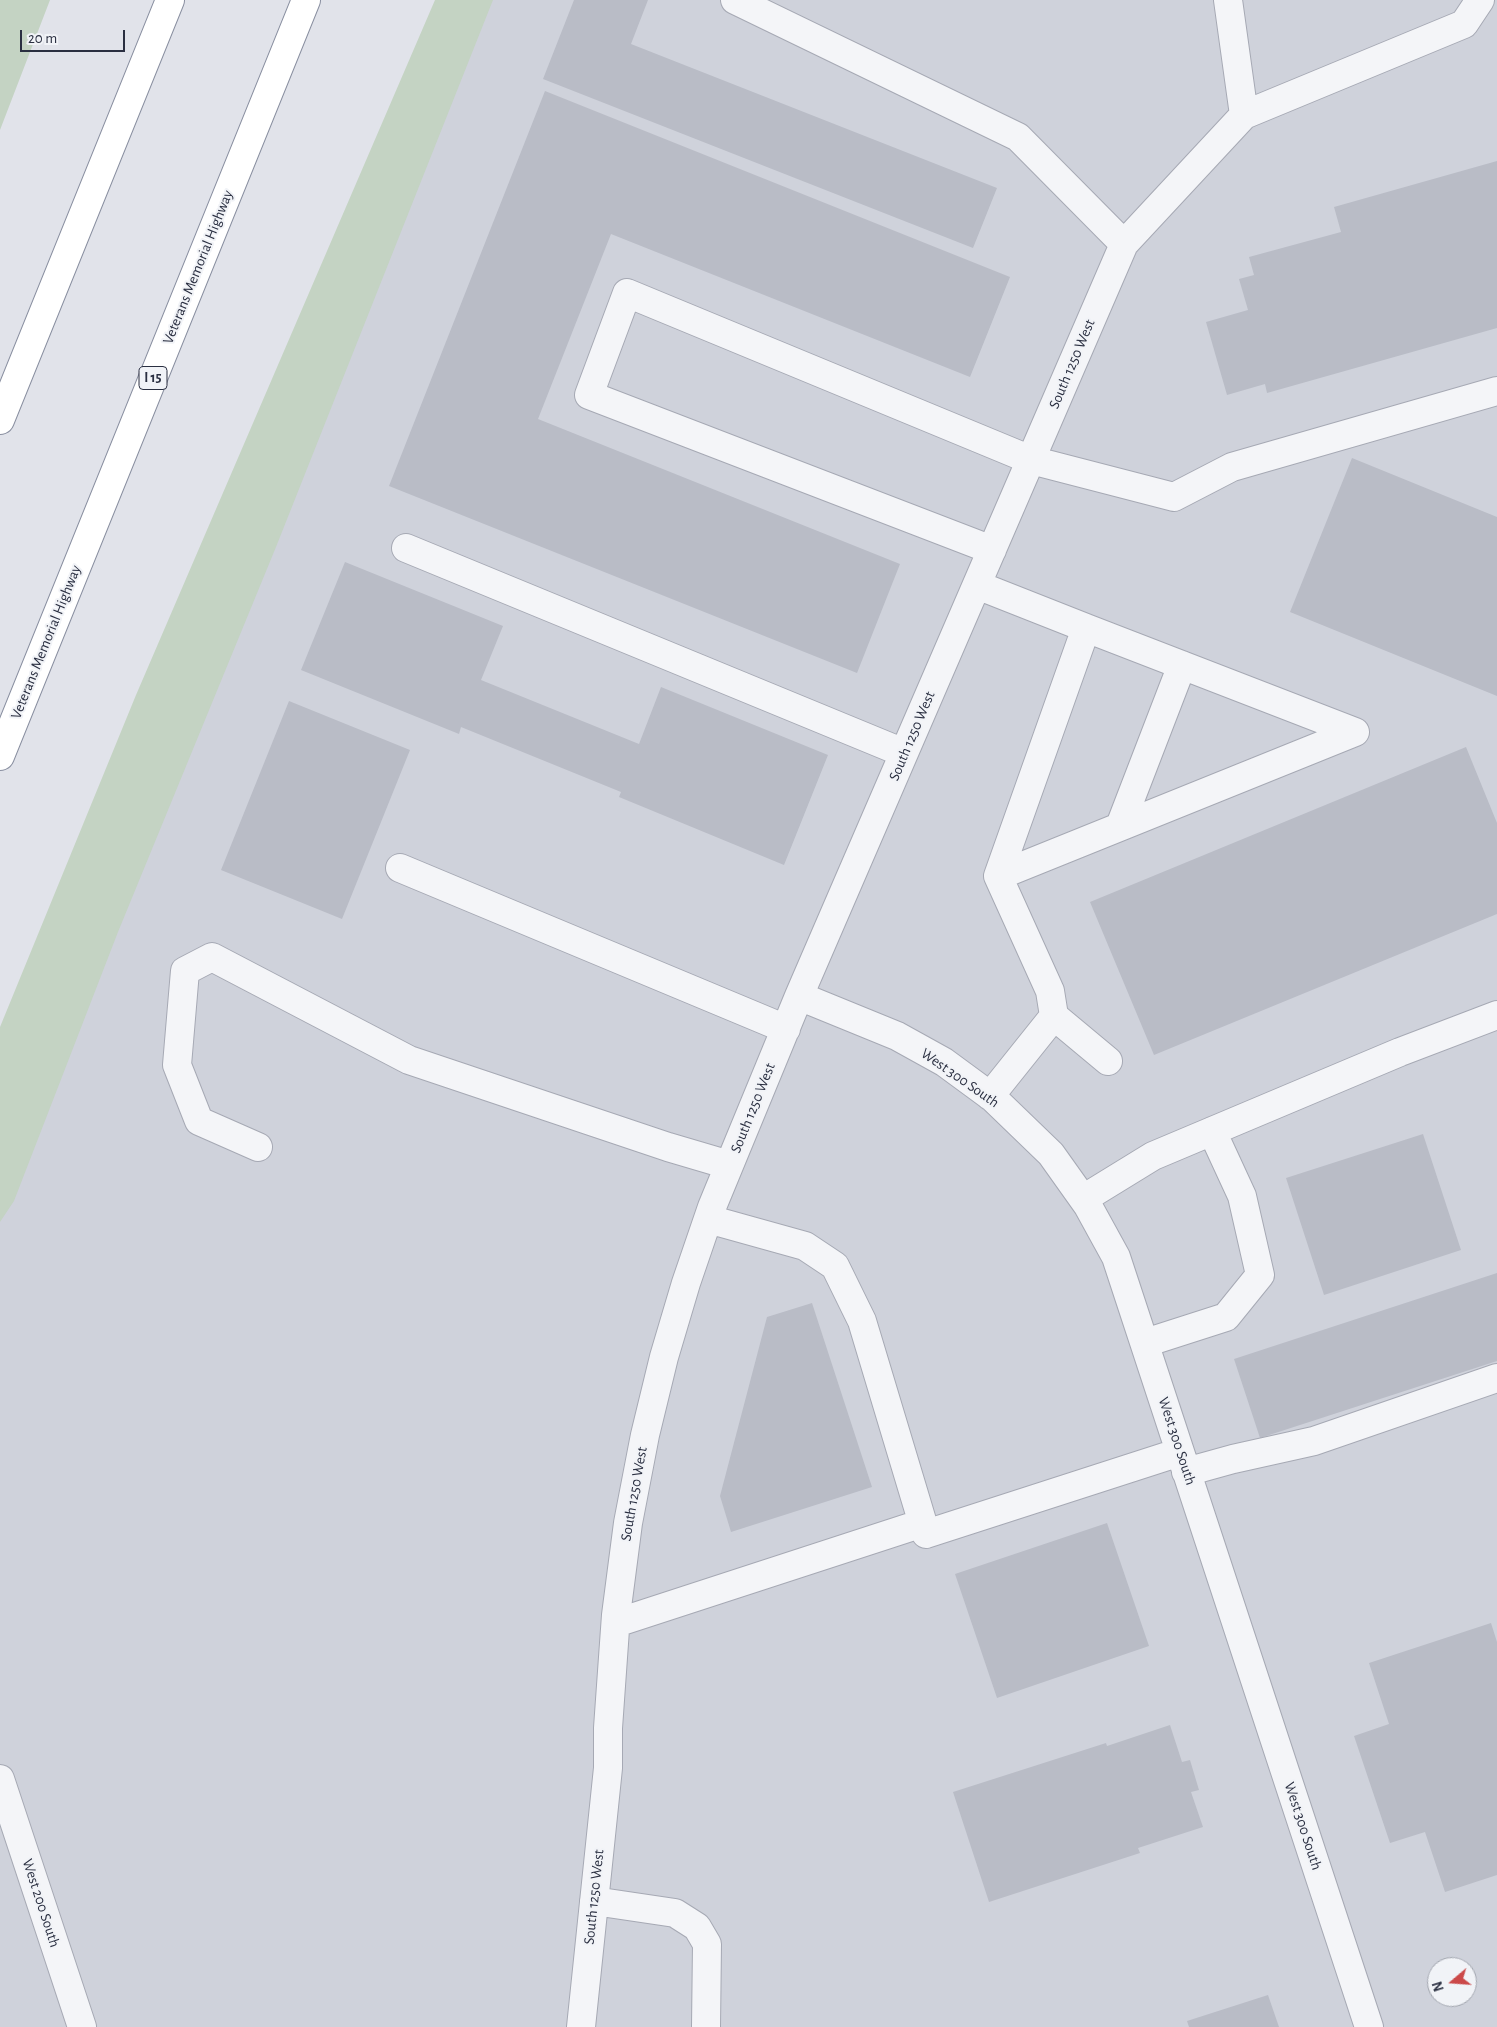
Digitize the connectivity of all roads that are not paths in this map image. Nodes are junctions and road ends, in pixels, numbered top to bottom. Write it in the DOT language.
graph roads {
  1 [pos="170,0"];
  2 [pos="306,0"];
  3 [pos="735,0"];
  4 [pos="1228,0"];
  5 [pos="1480,0"];
  6 [pos="1244,115"];
  7 [pos="1124,244"];
  8 [pos="1497,391"];
  9 [pos="0,420"];
  10 [pos="1031,460"];
  11 [pos="406,548"];
  12 [pos="992,550"];
  13 [pos="977,585"];
  14 [pos="1086,628"];
  15 [pos="1182,665"];
  16 [pos="904,753"];
  17 [pos="0,756"];
  18 [pos="1120,826"];
  19 [pos="400,868"];
  20 [pos="998,876"];
  21 [pos="799,996"];
  22 [pos="1497,1015"];
  23 [pos="1054,1016"];
  24 [pos="786,1029"];
  25 [pos="1108,1061"];
  26 [pos="990,1096"];
  27 [pos="1212,1131"];
  28 [pos="258,1147"];
  29 [pos="730,1165"];
  30 [pos="1083,1199"];
  31 [pos="708,1219"];
  32 [pos="1145,1343"];
  33 [pos="1497,1378"];
  34 [pos="1183,1462"];
  35 [pos="923,1523"];
  36 [pos="616,1622"];
  37 [pos="0,1779"];
  38 [pos="594,1900"];
  39 [pos="82,2027"];
  40 [pos="581,2027"];
  41 [pos="706,2027"];
  42 [pos="1369,2027"];
  1 -- 9 [label="highway"];
  2 -- 17 [label="highway, Veterans Memorial Highway / I 15"];
  3 -- 7 [label="street"];
  4 -- 6 [label="street"];
  5 -- 6 [label="street"];
  6 -- 7 [label="street, South 1250 West"];
  7 -- 10 [label="street, South 1250 West"];
  8 -- 10 [label="street"];
  10 -- 12 [label="street, South 1250 West"];
  10 -- 12 [label="street"];
  11 -- 16 [label="street"];
  12 -- 13 [label="street, South 1250 West"];
  13 -- 14 [label="street"];
  13 -- 16 [label="street, South 1250 West"];
  14 -- 15 [label="street"];
  14 -- 20 [label="street"];
  15 -- 18 [label="street"];
  15 -- 18 [label="street"];
  16 -- 21 [label="street, South 1250 West"];
  18 -- 20 [label="street"];
  19 -- 24 [label="street"];
  20 -- 23 [label="street"];
  21 -- 24 [label="street, South 1250 West"];
  21 -- 26 [label="street, West 300 South"];
  22 -- 27 [label="street"];
  23 -- 25 [label="street"];
  23 -- 26 [label="street"];
  24 -- 29 [label="street, South 1250 West"];
  26 -- 30 [label="street, West 300 South"];
  27 -- 30 [label="street"];
  27 -- 32 [label="street"];
  28 -- 29 [label="street"];
  29 -- 31 [label="street, South 1250 West"];
  30 -- 32 [label="street, West 300 South"];
  31 -- 35 [label="street"];
  31 -- 36 [label="street, South 1250 West"];
  32 -- 34 [label="street, West 300 South"];
  33 -- 34 [label="street"];
  34 -- 35 [label="street"];
  34 -- 42 [label="street, West 300 South"];
  35 -- 36 [label="street"];
  36 -- 38 [label="street, South 1250 West"];
  37 -- 39 [label="street, West 200 South"];
  38 -- 40 [label="street, South 1250 West"];
  38 -- 41 [label="street"];
}
